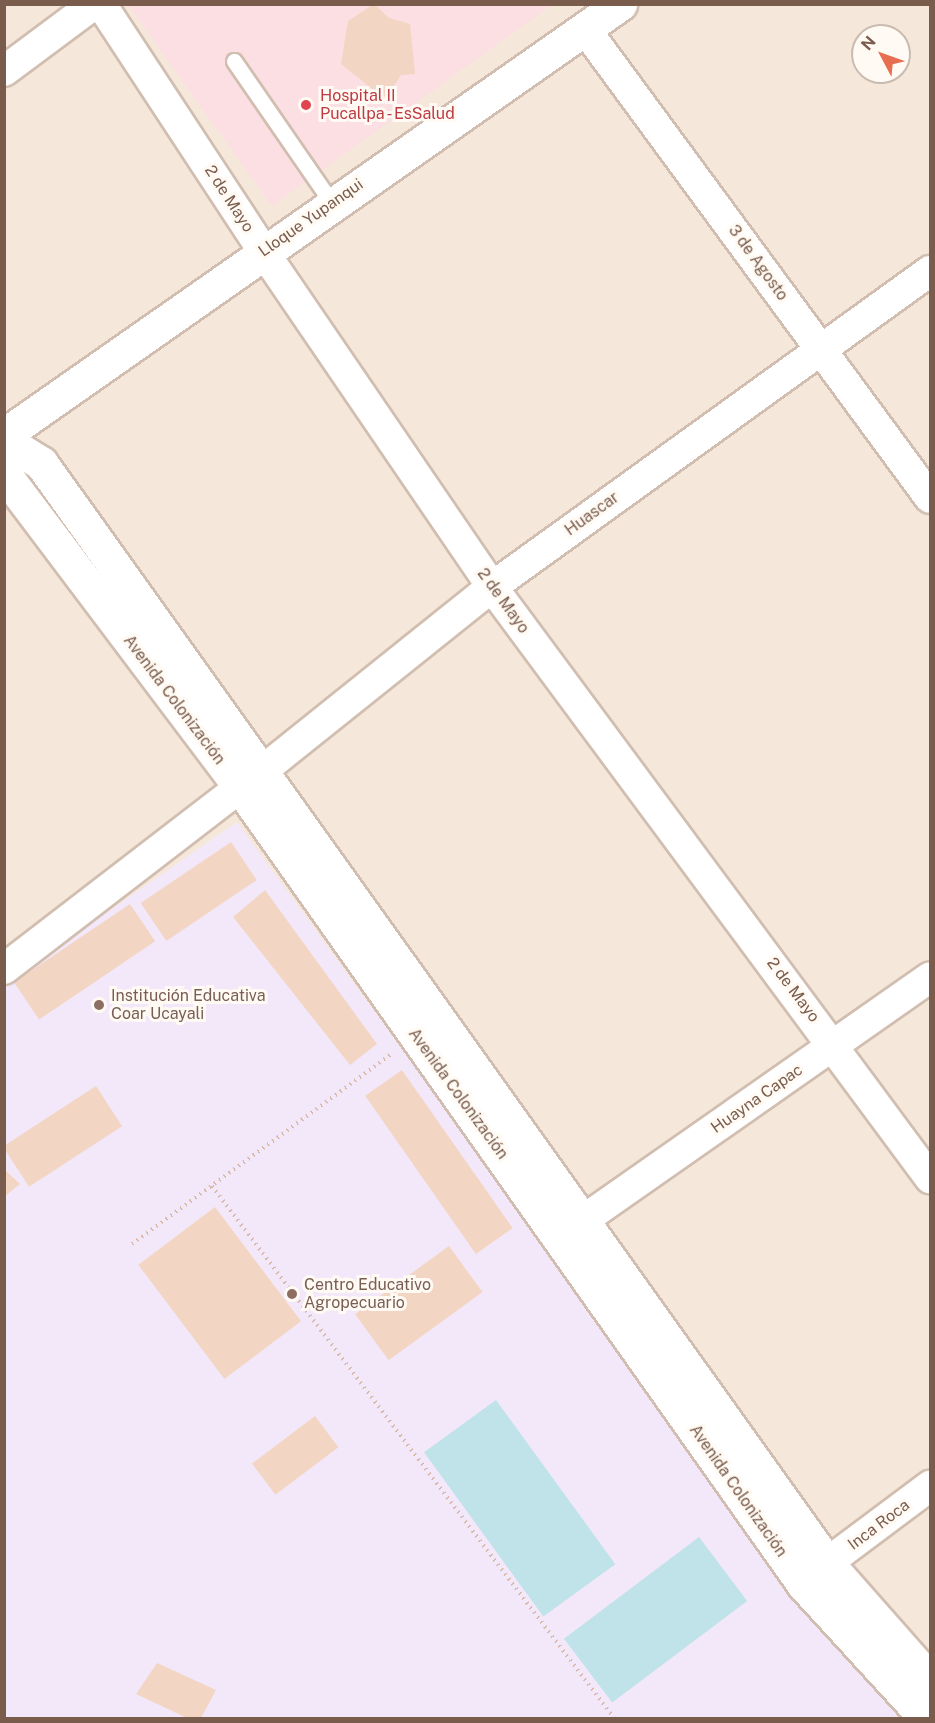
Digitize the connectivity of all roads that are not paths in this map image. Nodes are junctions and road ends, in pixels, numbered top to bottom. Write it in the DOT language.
graph roads {
  1 [pos="94,4"];
  2 [pos="101,4"];
  3 [pos="620,4"];
  4 [pos="585,28"];
  5 [pos="234,61"];
  6 [pos="4,71"];
  7 [pos="332,203"];
  8 [pos="263,251"];
  9 [pos="930,271"];
  10 [pos="820,347"];
  11 [pos="4,435"];
  12 [pos="4,440"];
  13 [pos="4,460"];
  14 [pos="930,498"];
  15 [pos="492,587"];
  16 [pos="251,779"];
  17 [pos="4,969"];
  18 [pos="930,977"];
  19 [pos="834,1045"];
  20 [pos="930,1178"];
  21 [pos="582,1221"];
  22 [pos="930,1486"];
  23 [pos="827,1563"];
  24 [pos="930,1680"];
  25 [pos="926,1719"];
  1 -- 6 [label="street"];
  2 -- 8 [label="street, 2 de Mayo"];
  3 -- 4 [label="street, Lloque Yupanqui"];
  4 -- 7 [label="street, Lloque Yupanqui"];
  4 -- 10 [label="street, 3 de Agosto"];
  5 -- 7 [label="lane"];
  7 -- 8 [label="street, Lloque Yupanqui"];
  8 -- 11 [label="street, Lloque Yupanqui"];
  8 -- 15 [label="street, 2 de Mayo"];
  9 -- 10 [label="street, Huascar"];
  10 -- 14 [label="street, 3 de Agosto"];
  10 -- 15 [label="street, Huascar"];
  12 -- 16 [label="street, Avenida Colonización"];
  13 -- 16 [label="street, Avenida Colonización"];
  15 -- 16 [label="street, Huascar"];
  15 -- 19 [label="street, 2 de Mayo"];
  16 -- 17 [label="street, Huascar"];
  16 -- 21 [label="street, Avenida Colonización"];
  16 -- 25 [label="street, Avenida Colonización"];
  18 -- 19 [label="street, Huayna Capac"];
  19 -- 20 [label="street, 2 de Mayo"];
  19 -- 21 [label="street, Huayna Capac"];
  21 -- 23 [label="street, Avenida Colonización"];
  22 -- 23 [label="street, Inca Roca"];
  23 -- 24 [label="street, Avenida Colonización"];
}
